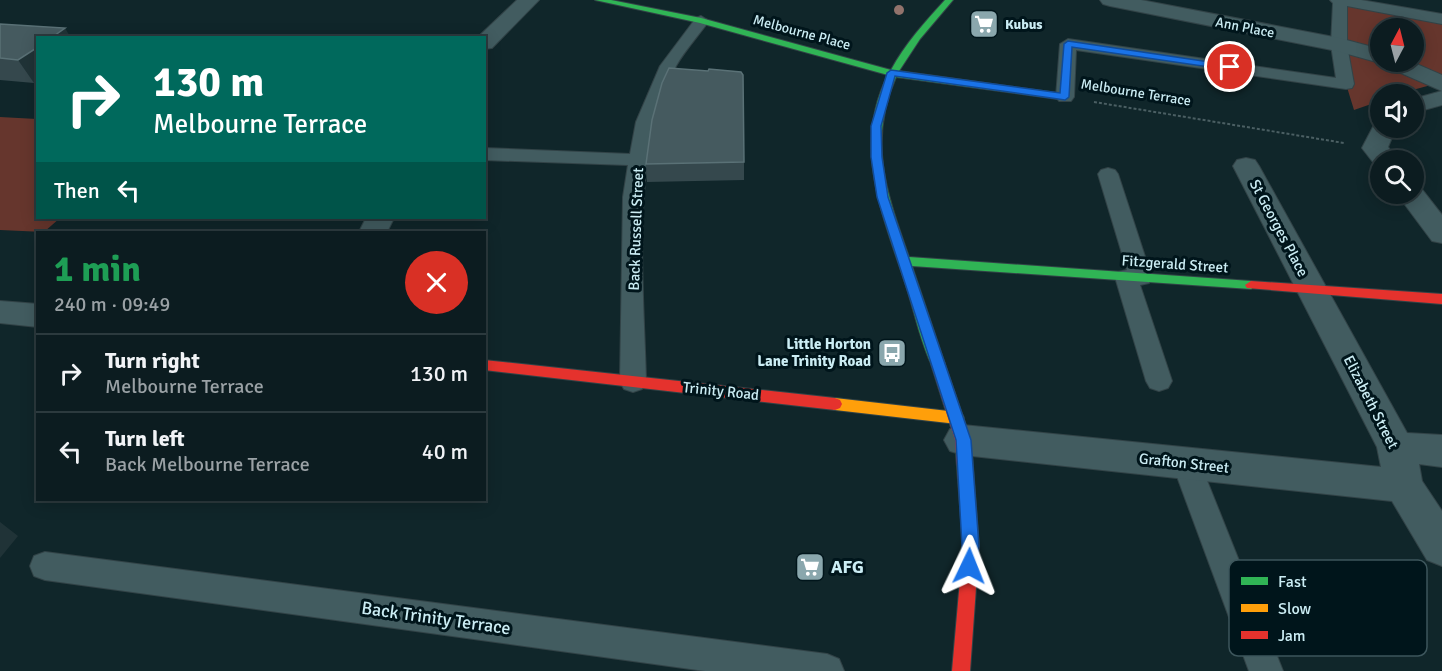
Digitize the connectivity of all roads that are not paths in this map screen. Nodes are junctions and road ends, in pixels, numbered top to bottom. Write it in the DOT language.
graph roads {
  1 [pos="528,0"];
  2 [pos="599,0"];
  3 [pos="949,0"];
  4 [pos="1110,0"];
  5 [pos="1339,0"];
  6 [pos="1442,19"];
  7 [pos="701,21"];
  8 [pos="486,41"];
  9 [pos="1339,45"];
  10 [pos="1370,53"];
  11 [pos="1416,72"];
  12 [pos="891,73"];
  13 [pos="1442,84"];
  14 [pos="1065,97"];
  15 [pos="1442,98"];
  16 [pos="1424,103"];
  17 [pos="486,154"];
  18 [pos="638,160"];
  19 [pos="1246,166"];
  20 [pos="1108,174"];
  21 [pos="1419,204"];
  22 [pos="1440,230"];
  23 [pos="905,261"];
  24 [pos="1134,277"];
  25 [pos="1312,290"];
  26 [pos="1442,299"];
  27 [pos="0,312"];
  28 [pos="36,316"];
  29 [pos="486,365"];
  30 [pos="1159,381"];
  31 [pos="633,382"];
  32 [pos="960,429"];
  33 [pos="1395,447"];
  34 [pos="1442,451"];
  35 [pos="1186,463"];
  36 [pos="1404,486"];
  37 [pos="1442,547"];
  38 [pos="45,566"];
  39 [pos="1229,575"];
  40 [pos="1260,656"];
  41 [pos="827,671"];
  42 [pos="961,671"];
  43 [pos="1266,671"];
  1 -- 8 [label="street"];
  2 -- 7 [label="street, Melbourne Place"];
  3 -- 12 [label="street"];
  4 -- 9 [label="street, Ann Place"];
  5 -- 6 [label="lane"];
  5 -- 9 [label="lane"];
  7 -- 12 [label="street, Melbourne Place"];
  7 -- 18 [label="lane, Back Russell Street"];
  9 -- 10 [label="street, Ann Place"];
  9 -- 14 [label="lane"];
  11 -- 13 [label="street"];
  12 -- 14 [label="street, Melbourne Terrace"];
  12 -- 23 [label="street"];
  15 -- 16 [label="street"];
  17 -- 18 [label="lane"];
  18 -- 31 [label="lane, Back Russell Street"];
  19 -- 25 [label="street, St Georges Place"];
  20 -- 24 [label="lane"];
  21 -- 22 [label="street"];
  23 -- 24 [label="street, Fitzgerald Street"];
  23 -- 32 [label="street"];
  24 -- 25 [label="street, Fitzgerald Street"];
  24 -- 30 [label="lane"];
  25 -- 26 [label="street, Fitzgerald Street"];
  25 -- 33 [label="street, Elizabeth Street"];
  27 -- 28 [label="street"];
  29 -- 31 [label="street, Trinity Road"];
  31 -- 32 [label="street, Trinity Road"];
  32 -- 35 [label="street, Grafton Street"];
  32 -- 42 [label="street"];
  33 -- 34 [label="street"];
  33 -- 36 [label="street, Elizabeth Street"];
  35 -- 36 [label="street, Grafton Street"];
  35 -- 39 [label="lane"];
  36 -- 37 [label="street, Elizabeth Street"];
  38 -- 41 [label="lane, Back Trinity Terrace"];
  40 -- 43 [label="lane"];
}
